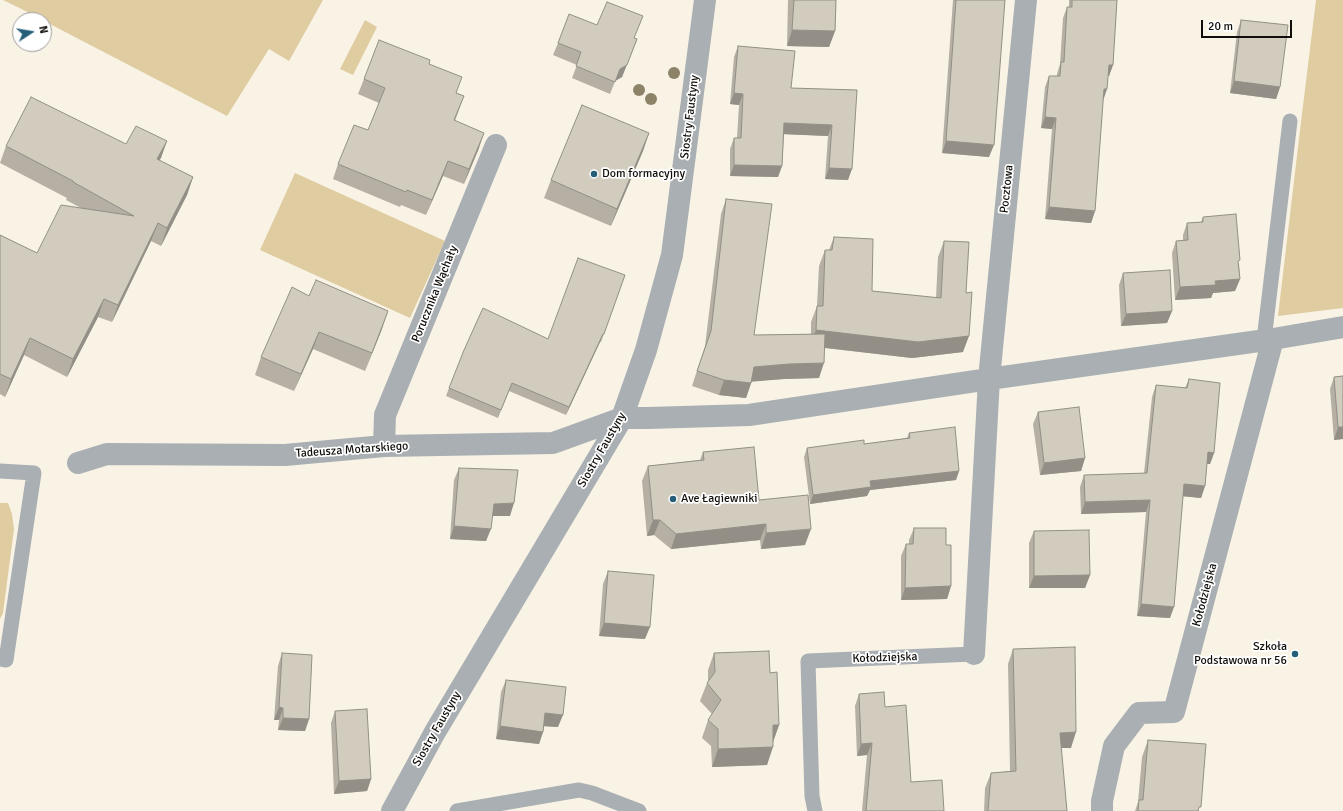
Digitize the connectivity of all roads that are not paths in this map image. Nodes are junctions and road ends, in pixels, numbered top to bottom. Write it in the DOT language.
graph roads {
  1 [pos="705,0"];
  2 [pos="1026,0"];
  3 [pos="1290,121"];
  4 [pos="496,145"];
  5 [pos="1343,327"];
  6 [pos="1269,340"];
  7 [pos="988,379"];
  8 [pos="622,418"];
  9 [pos="384,446"];
  10 [pos="78,463"];
  11 [pos="0,471"];
  12 [pos="974,654"];
  13 [pos="0,659"];
  14 [pos="398,809"];
  15 [pos="457,811"];
  16 [pos="639,811"];
  17 [pos="815,811"];
  18 [pos="1102,811"];
  1 -- 8 [label="street, Siostry Faustyny"];
  2 -- 7 [label="street, Pocztowa"];
  3 -- 6 [label="lane"];
  4 -- 9 [label="street, Porucznika Wąchały"];
  5 -- 6 [label="street"];
  6 -- 7 [label="street"];
  6 -- 18 [label="street, Kołodziejska"];
  7 -- 8 [label="street"];
  7 -- 12 [label="street, Kołodziejska"];
  8 -- 9 [label="street, Tadeusza Motarskiego"];
  8 -- 14 [label="street, Siostry Faustyny"];
  9 -- 10 [label="street, Tadeusza Motarskiego"];
  11 -- 13 [label="lane"];
  12 -- 17 [label="lane, Kołodziejska"];
  15 -- 16 [label="lane"];
}
